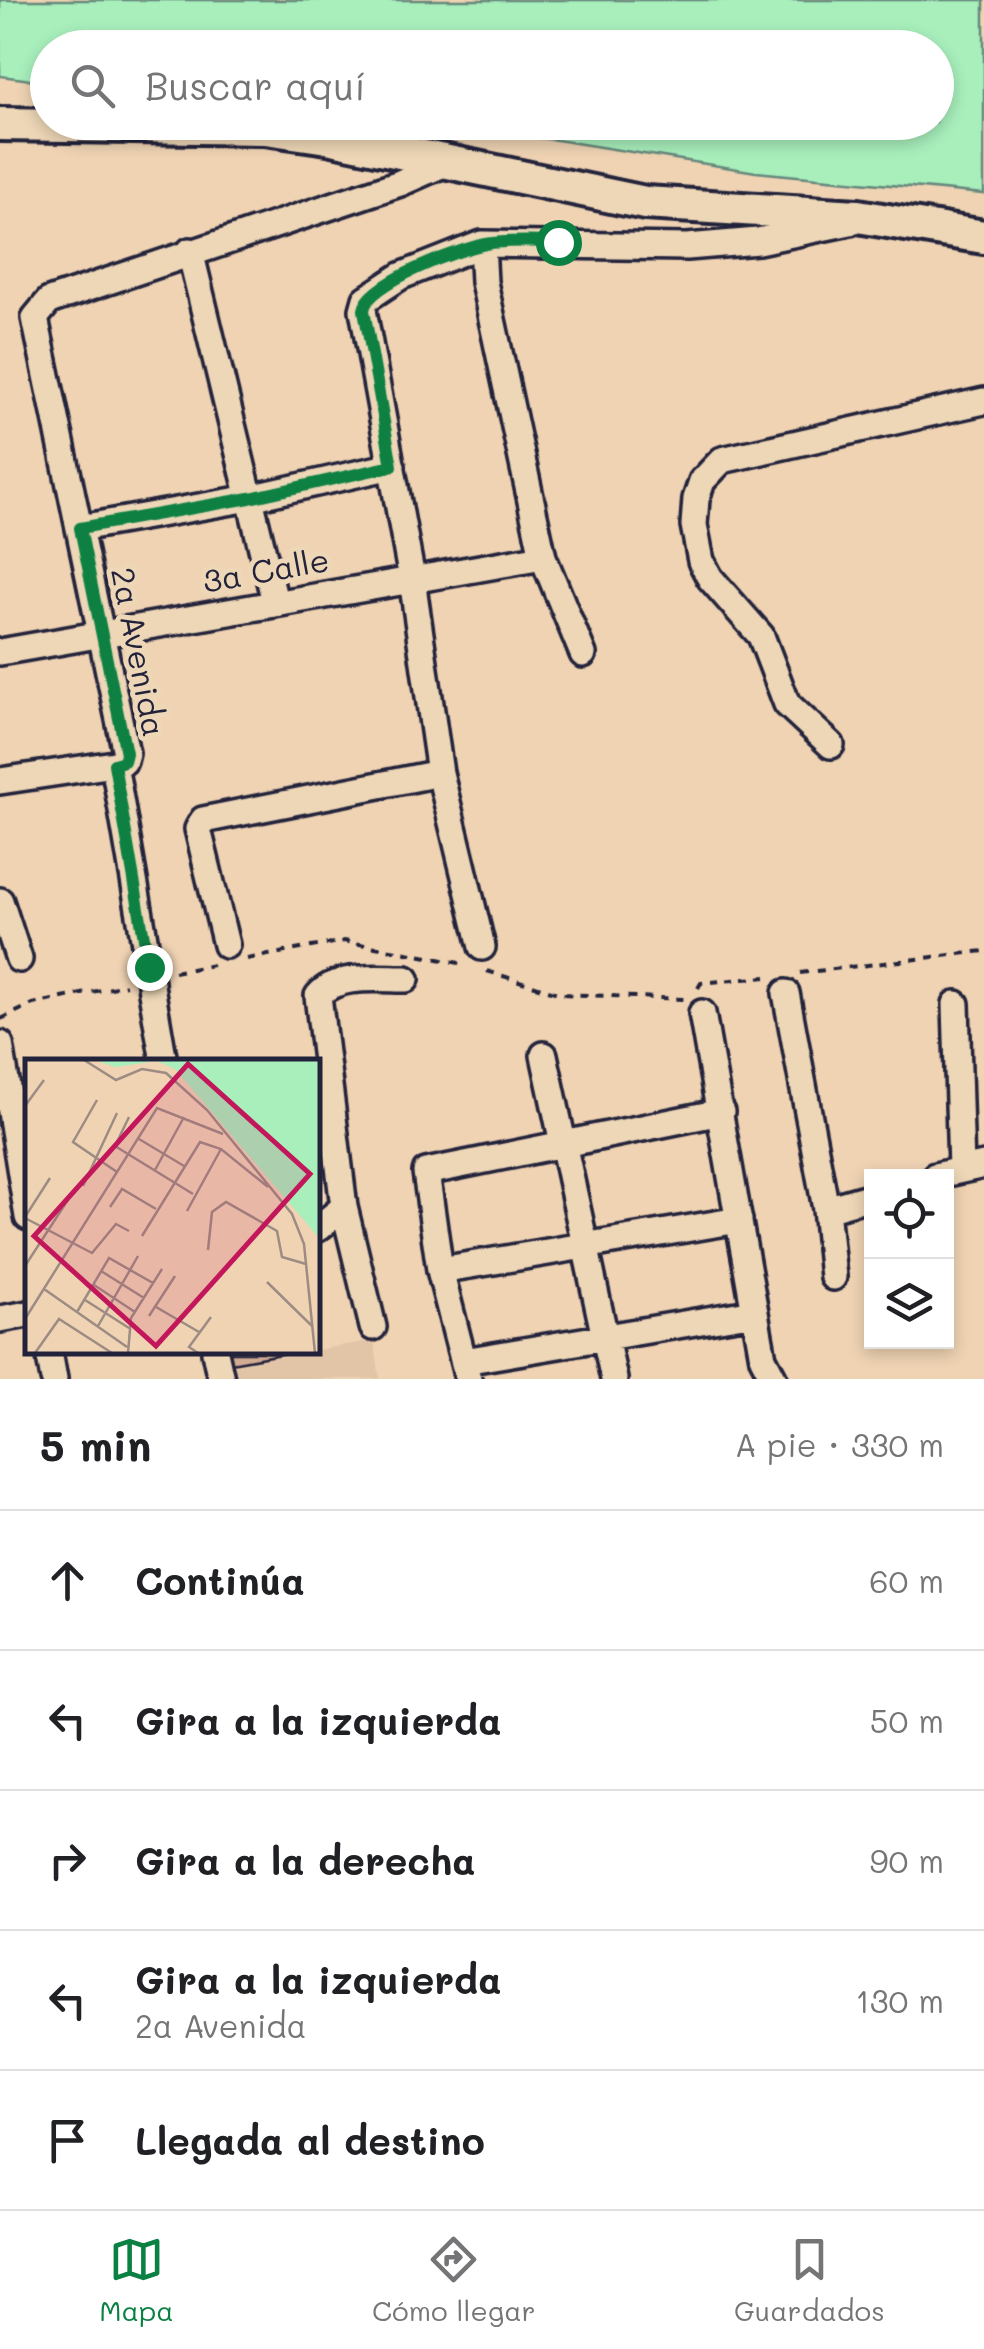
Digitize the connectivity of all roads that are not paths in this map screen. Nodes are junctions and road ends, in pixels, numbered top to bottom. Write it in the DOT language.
graph roads {
  1 [pos="0,124"];
  2 [pos="30,124"];
  3 [pos="332,140"];
  4 [pos="450,161"];
  5 [pos="858,216"];
  6 [pos="984,237"];
  7 [pos="482,244"];
  8 [pos="190,251"];
  9 [pos="984,401"];
  10 [pos="392,466"];
  11 [pos="250,498"];
  12 [pos="80,528"];
  13 [pos="543,557"];
  14 [pos="412,579"];
  15 [pos="276,602"];
  16 [pos="101,632"];
  17 [pos="0,652"];
  18 [pos="583,654"];
  19 [pos="831,745"];
  20 [pos="114,764"];
  21 [pos="440,772"];
  22 [pos="0,781"];
  23 [pos="0,901"];
  24 [pos="229,956"];
  25 [pos="19,958"];
  26 [pos="477,960"];
  27 [pos="406,979"];
  28 [pos="787,981"];
  29 [pos="956,1004"];
  30 [pos="702,1013"];
  31 [pos="0,1044"];
  32 [pos="544,1056"];
  33 [pos="163,1059"];
  34 [pos="721,1112"];
  35 [pos="563,1146"];
  36 [pos="972,1167"];
  37 [pos="25,1198"];
  38 [pos="864,1198"];
  39 [pos="344,1208"];
  40 [pos="826,1209"];
  41 [pos="739,1220"];
  42 [pos="320,1226"];
  43 [pos="584,1248"];
  44 [pos="440,1270"];
  45 [pos="832,1278"];
  46 [pos="754,1312"];
  47 [pos="25,1315"];
  48 [pos="0,1319"];
  49 [pos="373,1327"];
  50 [pos="605,1334"];
  51 [pos="50,1354"];
  52 [pos="216,1354"];
  53 [pos="466,1370"];
  54 [pos="54,1379"];
  55 [pos="220,1379"];
  56 [pos="614,1379"];
  57 [pos="774,1379"];
  1 -- 2 [label="main road"];
  3 -- 4 [label="main road"];
  4 -- 5 [label="main road"];
  4 -- 8 [label="street"];
  5 -- 6 [label="main road"];
  5 -- 7 [label="street"];
  7 -- 10 [label="street"];
  7 -- 13 [label="street"];
  8 -- 11 [label="street"];
  8 -- 12 [label="street, 2a Avenida"];
  9 -- 19 [label="street"];
  10 -- 11 [label="street"];
  10 -- 14 [label="street"];
  11 -- 12 [label="street"];
  11 -- 15 [label="street"];
  12 -- 16 [label="street, 2a Avenida"];
  13 -- 14 [label="street, 3a Calle"];
  13 -- 18 [label="street"];
  14 -- 15 [label="street, 3a Calle"];
  14 -- 21 [label="street"];
  15 -- 16 [label="street, 3a Calle"];
  16 -- 17 [label="street, 3a Calle"];
  16 -- 20 [label="street, 2a Avenida"];
  20 -- 22 [label="street"];
  20 -- 33 [label="street, 2a Avenida"];
  21 -- 24 [label="street"];
  21 -- 26 [label="street"];
  23 -- 25 [label="street"];
  27 -- 39 [label="street"];
  28 -- 40 [label="street"];
  29 -- 36 [label="street"];
  30 -- 34 [label="street"];
  31 -- 37 [label="street"];
  32 -- 35 [label="street"];
  34 -- 35 [label="street"];
  34 -- 41 [label="street"];
  35 -- 43 [label="street"];
  35 -- 44 [label="street"];
  38 -- 40 [label="street"];
  39 -- 42 [label="street"];
  39 -- 49 [label="street"];
  40 -- 45 [label="street"];
  41 -- 43 [label="street"];
  41 -- 46 [label="street"];
  43 -- 44 [label="street"];
  43 -- 50 [label="street"];
  44 -- 53 [label="street"];
  46 -- 50 [label="street"];
  46 -- 57 [label="street"];
  47 -- 48 [label="street"];
  50 -- 53 [label="street"];
  50 -- 56 [label="street"];
  51 -- 54 [label="street"];
  52 -- 55 [label="street"];
}
